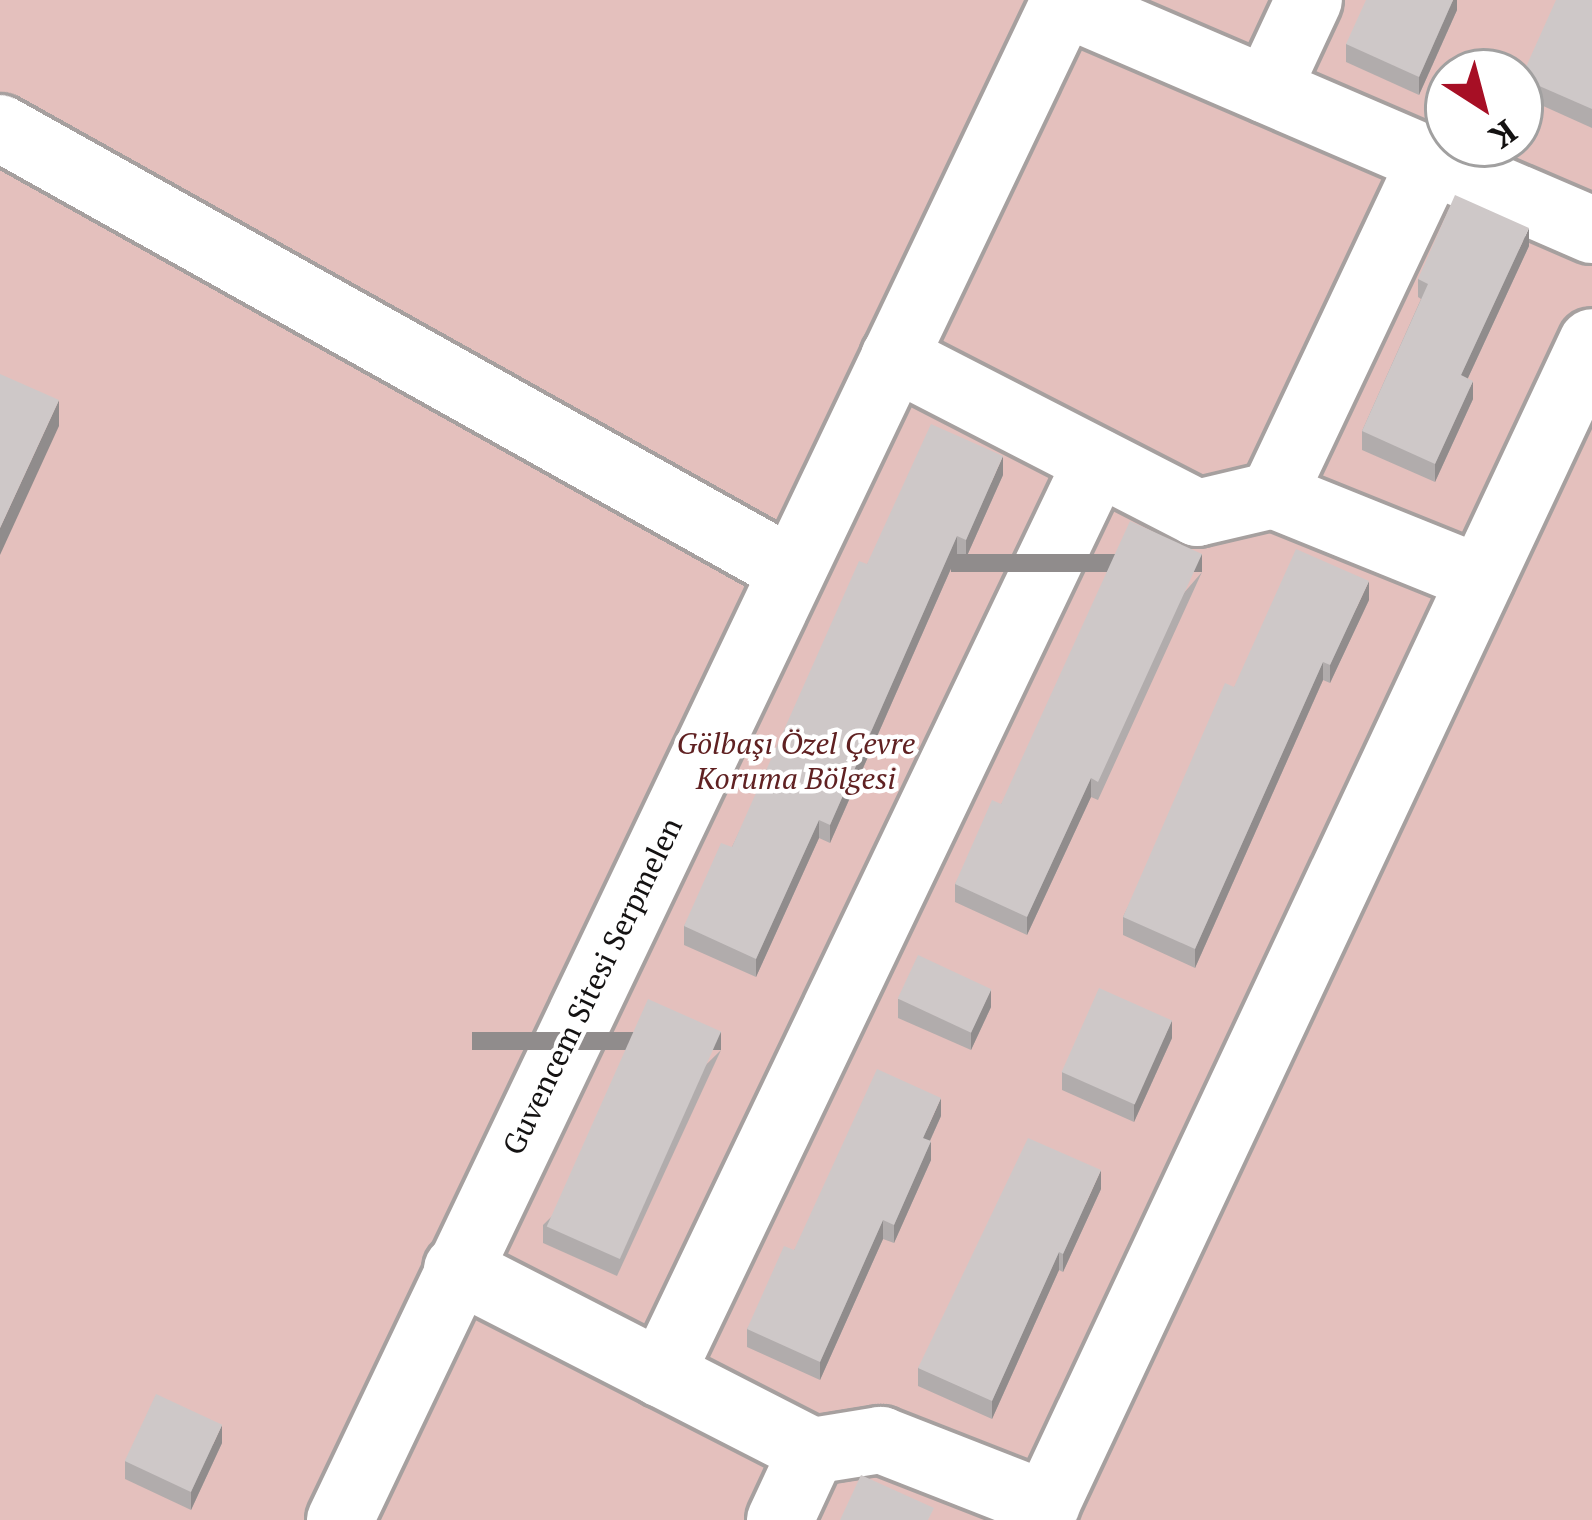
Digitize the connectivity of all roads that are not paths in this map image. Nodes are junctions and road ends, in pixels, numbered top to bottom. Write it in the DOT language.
graph roads {
  1 [pos="1310,0"];
  2 [pos="1064,1"];
  3 [pos="1267,90"];
  4 [pos="0,128"];
  5 [pos="1424,158"];
  6 [pos="1428,168"];
  7 [pos="1447,168"];
  8 [pos="1592,230"];
  9 [pos="1592,342"];
  10 [pos="894,357"];
  11 [pos="1097,462"];
  12 [pos="1273,495"];
  13 [pos="791,570"];
  14 [pos="1481,579"];
  15 [pos="457,1269"];
  16 [pos="661,1374"];
  17 [pos="812,1451"];
  18 [pos="1043,1512"];
  19 [pos="340,1520"];
  20 [pos="780,1520"];
  1 -- 3 [label="street"];
  2 -- 3 [label="street"];
  2 -- 10 [label="street, Guvencem Sitesi Serpmelen"];
  3 -- 5 [label="street"];
  4 -- 13 [label="street"];
  6 -- 12 [label="street"];
  7 -- 8 [label="street"];
  9 -- 14 [label="street"];
  10 -- 11 [label="street"];
  10 -- 13 [label="street, Guvencem Sitesi Serpmelen"];
  11 -- 12 [label="street"];
  11 -- 16 [label="street"];
  12 -- 14 [label="street"];
  13 -- 15 [label="street, Guvencem Sitesi Serpmelen"];
  14 -- 18 [label="street"];
  15 -- 16 [label="street"];
  15 -- 19 [label="street, Guvencem Sitesi Serpmelen"];
  16 -- 17 [label="street"];
  17 -- 18 [label="street"];
  17 -- 20 [label="street"];
}
